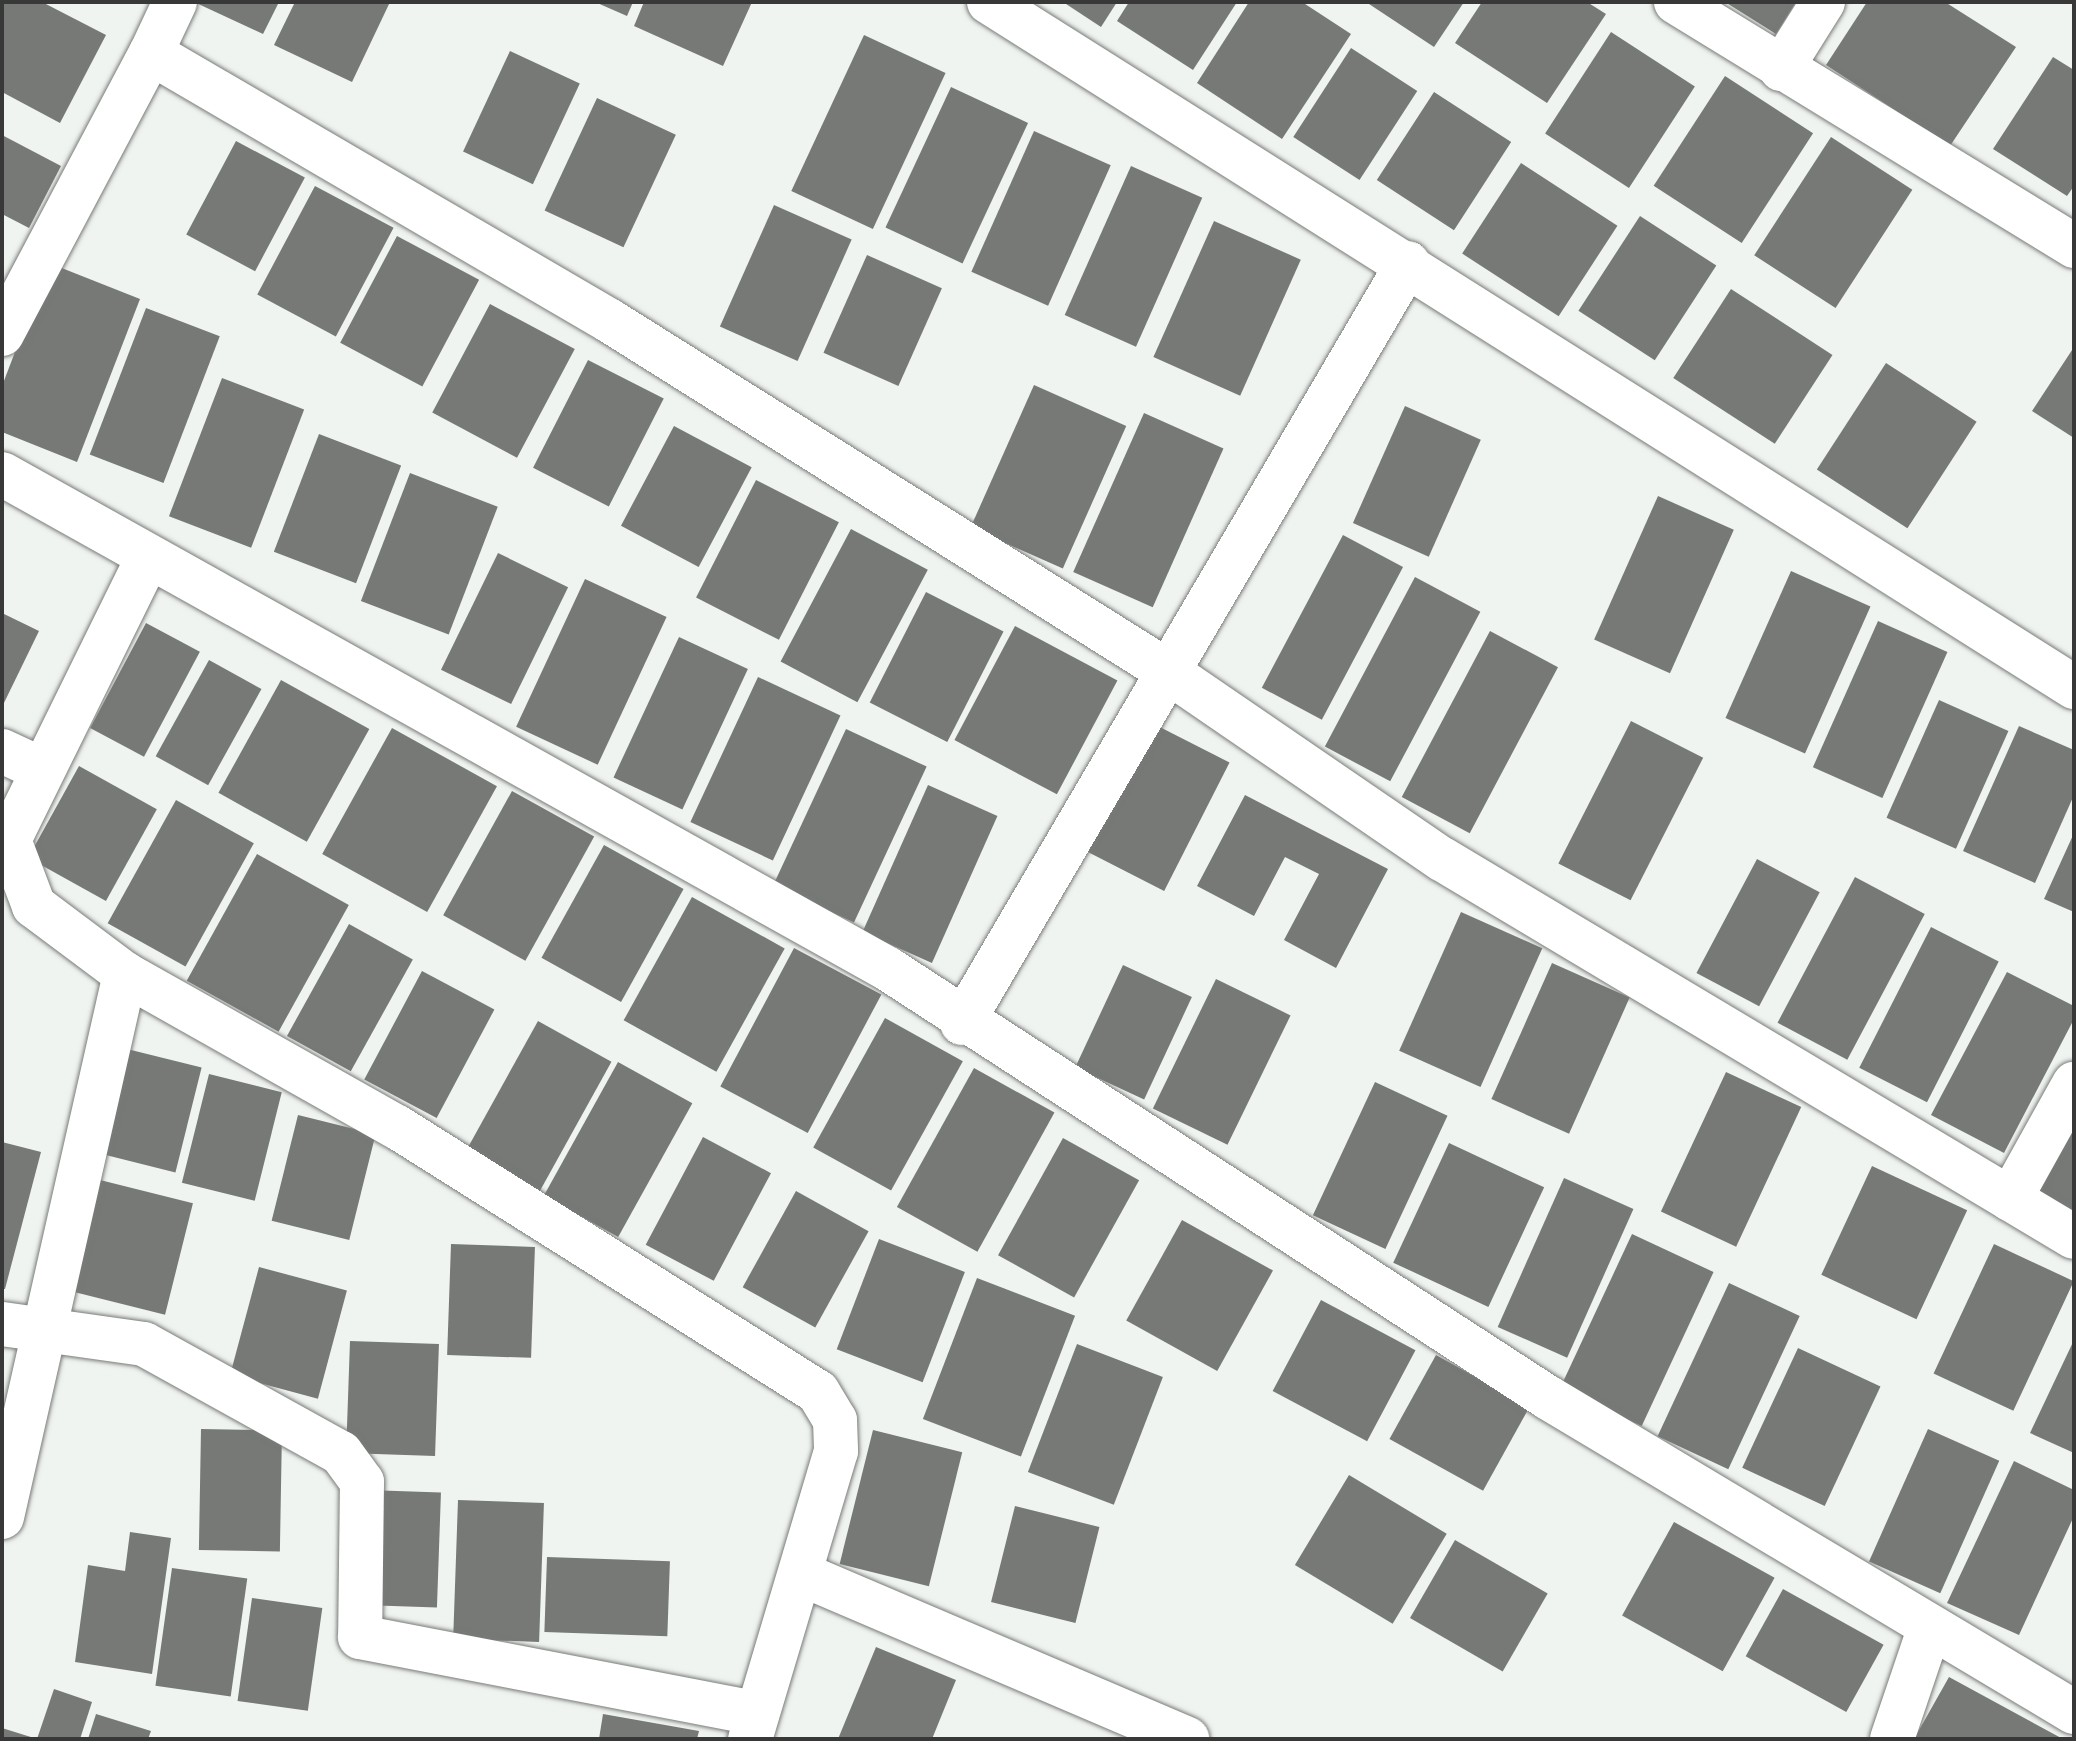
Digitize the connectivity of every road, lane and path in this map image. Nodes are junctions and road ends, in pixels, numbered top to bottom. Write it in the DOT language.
graph roads {
  1 [pos="175,2"];
  2 [pos="989,2"];
  3 [pos="1676,2"];
  4 [pos="1823,2"];
  5 [pos="151,53"];
  6 [pos="1781,69"];
  7 [pos="2074,246"];
  8 [pos="1408,263"];
  9 [pos="2,334"];
  10 [pos="2,474"];
  11 [pos="147,560"];
  12 [pos="1167,671"];
  13 [pos="2074,687"];
  14 [pos="2,751"];
  15 [pos="43,770"];
  16 [pos="125,974"];
  17 [pos="962,1023"];
  18 [pos="2074,1084"];
  19 [pos="2010,1199"];
  20 [pos="2074,1237"];
  21 [pos="22,1328"];
  22 [pos="2,1517"];
  23 [pos="801,1574"];
  24 [pos="1930,1627"];
  25 [pos="2074,1712"];
  26 [pos="753,1726"];
  27 [pos="1187,1739"];
  28 [pos="1892,1739"];
  1 -- 5 [label="street"];
  2 -- 8 [label="street"];
  3 -- 6 [label="street"];
  4 -- 6 [label="street"];
  5 -- 9 [label="street"];
  5 -- 12 [label="street"];
  6 -- 7 [label="street"];
  8 -- 12 [label="street"];
  8 -- 13 [label="street"];
  10 -- 11 [label="street"];
  11 -- 15 [label="street"];
  11 -- 17 [label="street"];
  12 -- 17 [label="street"];
  12 -- 19 [label="street"];
  14 -- 15 [label="street"];
  15 -- 16 [label="street"];
  16 -- 21 [label="street"];
  16 -- 23 [label="street"];
  17 -- 24 [label="street"];
  18 -- 19 [label="street"];
  19 -- 20 [label="street"];
  21 -- 22 [label="street"];
  21 -- 26 [label="street"];
  23 -- 26 [label="street"];
  23 -- 27 [label="street"];
  24 -- 25 [label="street"];
  24 -- 28 [label="street"];
}
